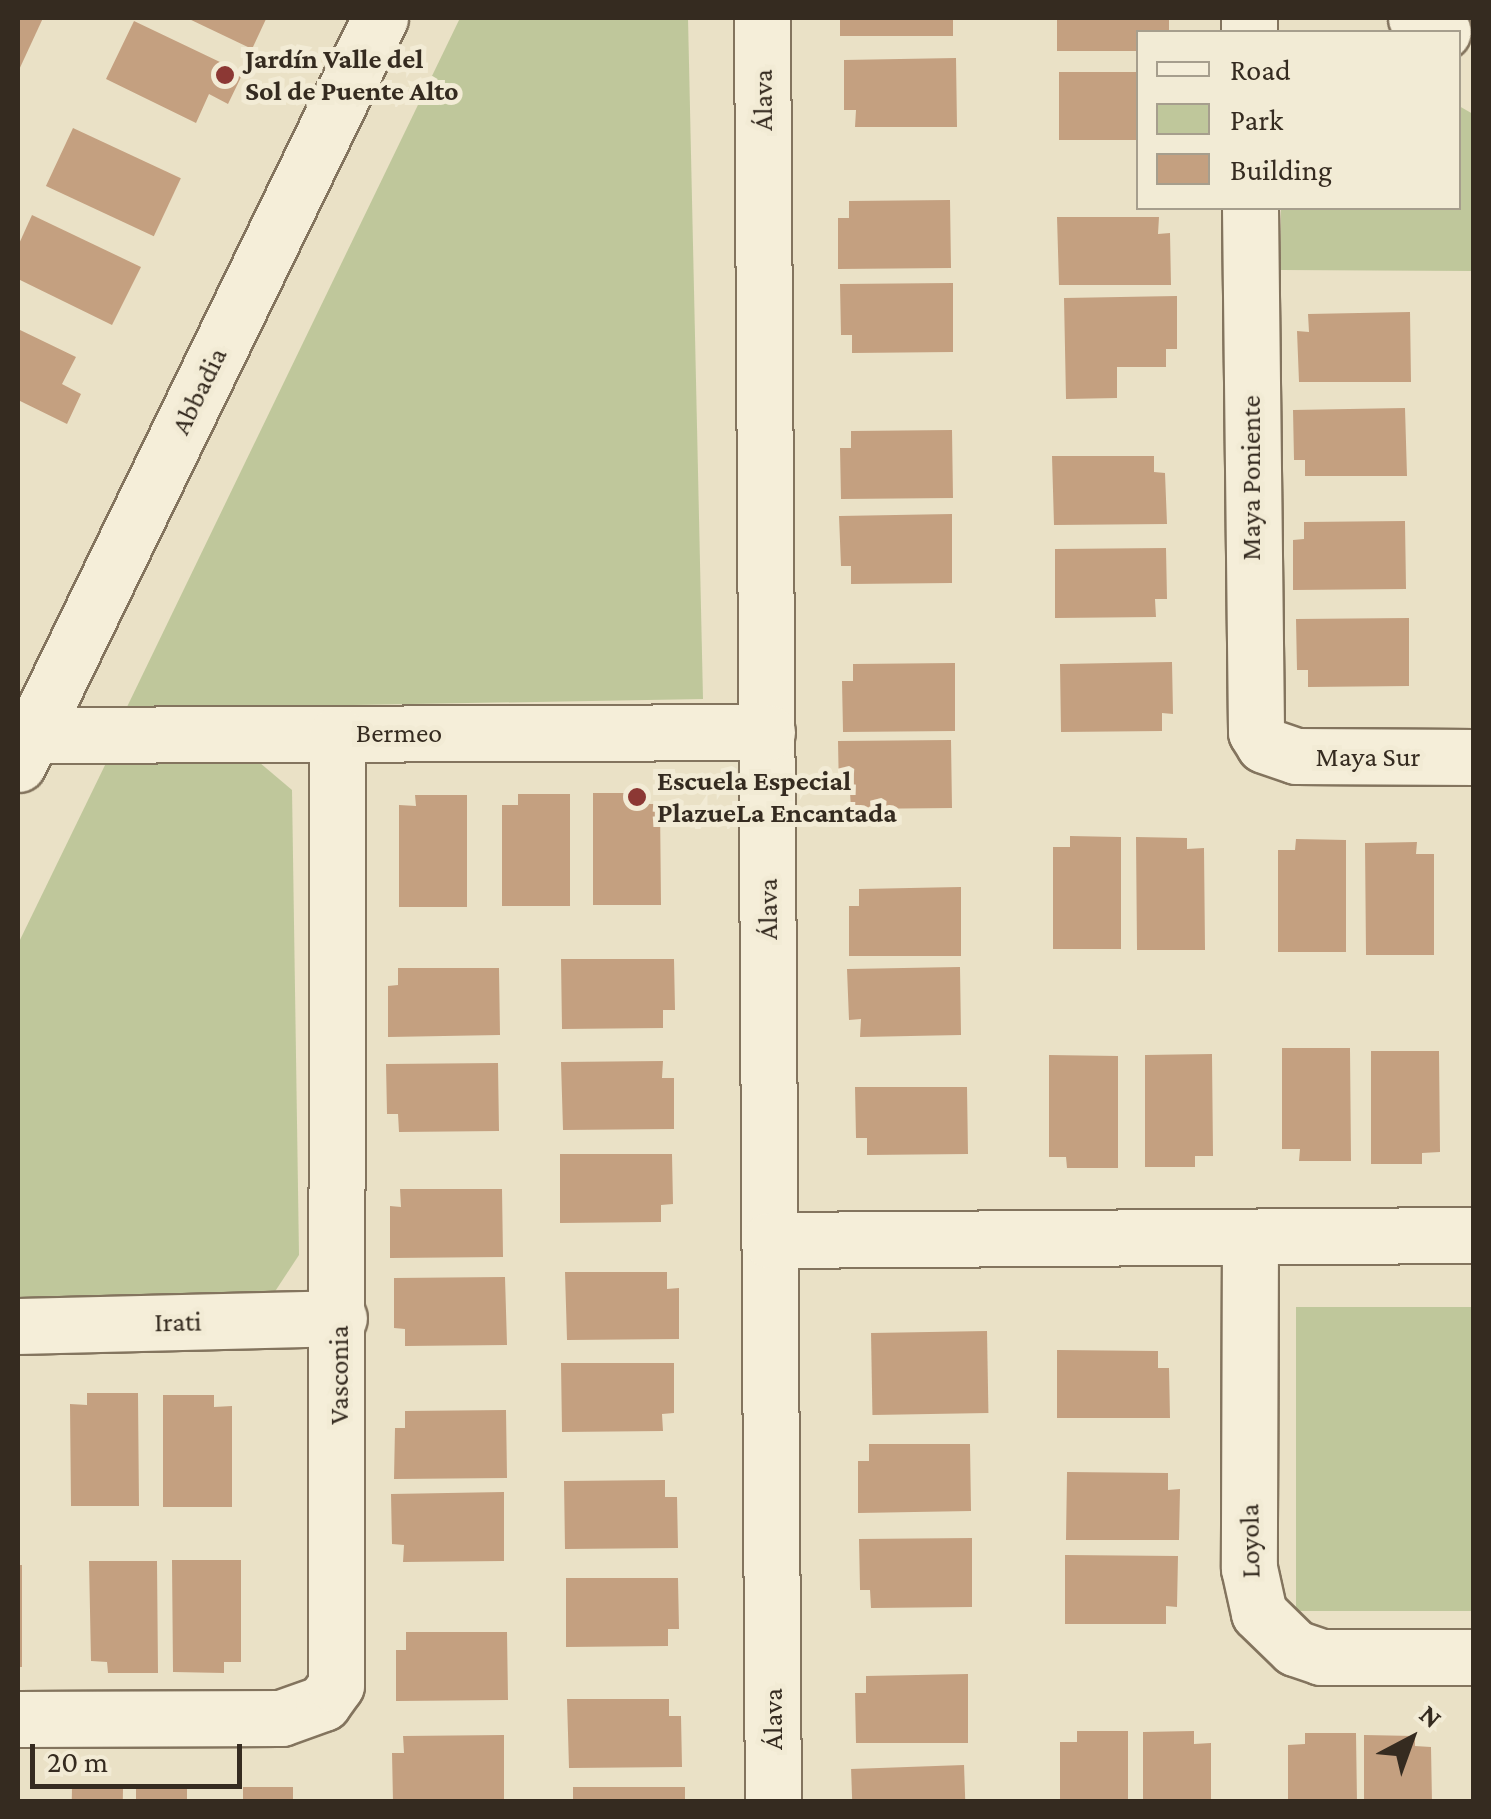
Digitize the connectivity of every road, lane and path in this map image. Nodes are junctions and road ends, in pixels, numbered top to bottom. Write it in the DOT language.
graph roads {
  1 [pos="380,18"];
  2 [pos="762,18"];
  3 [pos="1416,18"];
  4 [pos="1439,30"];
  5 [pos="1250,210"];
  6 [pos="767,732"];
  7 [pos="338,734"];
  8 [pos="1264,745"];
  9 [pos="25,750"];
  10 [pos="1474,757"];
  11 [pos="1474,1235"];
  12 [pos="1250,1237"];
  13 [pos="770,1240"];
  14 [pos="339,1318"];
  15 [pos="18,1326"];
  16 [pos="1474,1657"];
  17 [pos="18,1719"];
  18 [pos="774,1802"];
  1 -- 9 [label="street, Abbadia"];
  2 -- 6 [label="street, Álava"];
  3 -- 4 [label="street"];
  5 -- 8 [label="street, Maya Poniente"];
  6 -- 7 [label="street, Bermeo"];
  6 -- 13 [label="street, Álava"];
  7 -- 9 [label="street, Bermeo"];
  7 -- 14 [label="street, Vasconia"];
  8 -- 10 [label="street, Maya Sur"];
  11 -- 12 [label="street"];
  12 -- 13 [label="street"];
  12 -- 16 [label="street, Loyola"];
  13 -- 18 [label="street, Álava"];
  14 -- 15 [label="street, Irati"];
  14 -- 17 [label="street, Vasconia"];
}
